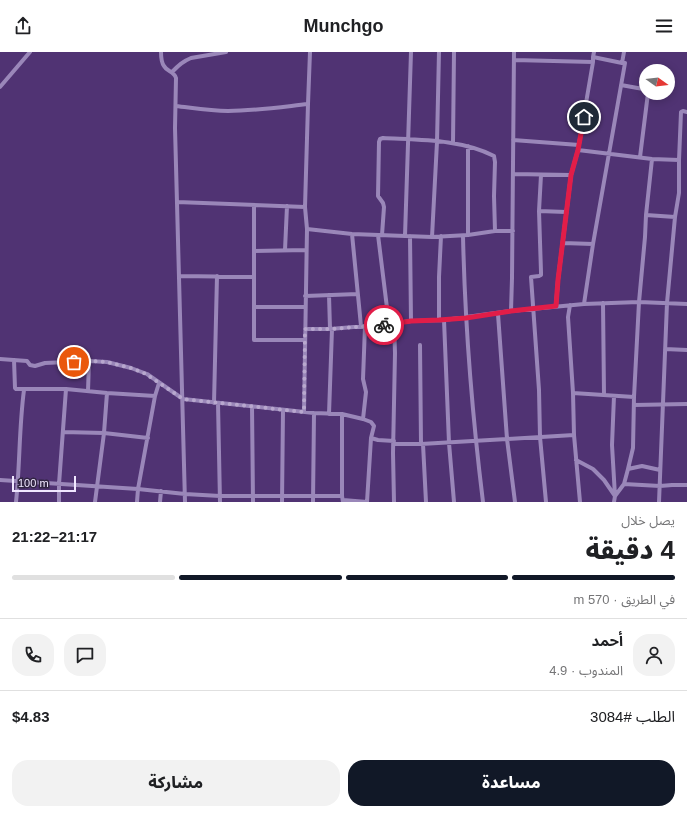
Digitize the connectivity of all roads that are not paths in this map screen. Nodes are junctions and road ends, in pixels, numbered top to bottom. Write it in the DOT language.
graph roads {
  1 [pos="30,52"];
  2 [pos="161,52"];
  3 [pos="226,52"];
  4 [pos="310,52"];
  5 [pos="411,52"];
  6 [pos="439,52"];
  7 [pos="454,52"];
  8 [pos="514,52"];
  9 [pos="624,52"];
  10 [pos="593,54"];
  11 [pos="514,60"];
  12 [pos="593,62"];
  13 [pos="622,63"];
  14 [pos="172,72"];
  15 [pos="621,85"];
  16 [pos="0,87"];
  17 [pos="639,88"];
  18 [pos="646,100"];
  19 [pos="308,104"];
  20 [pos="176,106"];
  21 [pos="687,112"];
  22 [pos="408,139"];
  23 [pos="513,140"];
  24 [pos="437,142"];
  25 [pos="453,143"];
  26 [pos="579,145"];
  27 [pos="468,146"];
  28 [pos="578,150"];
  29 [pos="609,154"];
  30 [pos="640,157"];
  31 [pos="652,159"];
  32 [pos="679,160"];
  33 [pos="513,174"];
  34 [pos="540,175"];
  35 [pos="571,175"];
  36 [pos="177,202"];
  37 [pos="254,205"];
  38 [pos="287,206"];
  39 [pos="305,206"];
  40 [pos="539,211"];
  41 [pos="566,212"];
  42 [pos="646,215"];
  43 [pos="675,217"];
  44 [pos="307,230"];
  45 [pos="495,231"];
  46 [pos="512,231"];
  47 [pos="352,234"];
  48 [pos="380,235"];
  49 [pos="468,235"];
  50 [pos="405,236"];
  51 [pos="410,236"];
  52 [pos="441,236"];
  53 [pos="463,236"];
  54 [pos="432,237"];
  55 [pos="563,243"];
  56 [pos="593,244"];
  57 [pos="285,250"];
  58 [pos="306,250"];
  59 [pos="254,251"];
  60 [pos="179,276"];
  61 [pos="217,276"];
  62 [pos="254,277"];
  63 [pos="358,294"];
  64 [pos="329,295"];
  65 [pos="305,296"];
  66 [pos="639,302"];
  67 [pos="603,303"];
  68 [pos="667,303"];
  69 [pos="584,304"];
  70 [pos="687,304"];
  71 [pos="570,305"];
  72 [pos="556,306"];
  73 [pos="254,307"];
  74 [pos="305,307"];
  75 [pos="533,309"];
  76 [pos="511,311"];
  77 [pos="498,314"];
  78 [pos="466,318"];
  79 [pos="442,320"];
  80 [pos="411,321"];
  81 [pos="394,323"];
  82 [pos="389,324"];
  83 [pos="363,326"];
  84 [pos="305,329"];
  85 [pos="331,329"];
  86 [pos="304,340"];
  87 [pos="420,345"];
  88 [pos="665,349"];
  89 [pos="687,350"];
  90 [pos="0,359"];
  91 [pos="14,360"];
  92 [pos="89,361"];
  93 [pos="159,383"];
  94 [pos="66,388"];
  95 [pos="24,390"];
  96 [pos="88,391"];
  97 [pos="573,393"];
  98 [pos="107,394"];
  99 [pos="604,395"];
  100 [pos="155,396"];
  101 [pos="614,396"];
  102 [pos="634,397"];
  103 [pos="183,399"];
  104 [pos="216,403"];
  105 [pos="687,404"];
  106 [pos="634,405"];
  107 [pos="663,405"];
  108 [pos="252,406"];
  109 [pos="283,410"];
  110 [pos="304,412"];
  111 [pos="314,413"];
  112 [pos="329,414"];
  113 [pos="342,414"];
  114 [pos="362,419"];
  115 [pos="63,432"];
  116 [pos="104,433"];
  117 [pos="574,436"];
  118 [pos="540,437"];
  119 [pos="148,438"];
  120 [pos="371,438"];
  121 [pos="507,438"];
  122 [pos="476,441"];
  123 [pos="394,442"];
  124 [pos="449,443"];
  125 [pos="422,444"];
  126 [pos="576,460"];
  127 [pos="628,469"];
  128 [pos="660,470"];
  129 [pos="0,480"];
  130 [pos="18,482"];
  131 [pos="59,484"];
  132 [pos="624,484"];
  133 [pos="687,485"];
  134 [pos="97,486"];
  135 [pos="660,486"];
  136 [pos="138,489"];
  137 [pos="161,491"];
  138 [pos="185,494"];
  139 [pos="220,496"];
  140 [pos="314,496"];
  141 [pos="615,496"];
  142 [pos="253,497"];
  143 [pos="282,497"];
  144 [pos="342,500"];
  145 [pos="16,502"];
  146 [pos="59,502"];
  147 [pos="95,502"];
  148 [pos="137,502"];
  149 [pos="160,502"];
  150 [pos="185,502"];
  151 [pos="220,502"];
  152 [pos="253,502"];
  153 [pos="282,502"];
  154 [pos="313,502"];
  155 [pos="367,502"];
  156 [pos="394,502"];
  157 [pos="426,502"];
  158 [pos="454,502"];
  159 [pos="483,502"];
  160 [pos="515,502"];
  161 [pos="546,502"];
  162 [pos="580,502"];
  163 [pos="614,502"];
  164 [pos="659,502"];
  1 -- 16 [label="street"];
  2 -- 14 [label="street"];
  3 -- 14 [label="street"];
  4 -- 19 [label="street"];
  5 -- 22 [label="street"];
  6 -- 24 [label="street"];
  7 -- 25 [label="street"];
  8 -- 11 [label="street"];
  9 -- 13 [label="street"];
  10 -- 12 [label="street"];
  10 -- 13 [label="street"];
  11 -- 12 [label="street"];
  11 -- 23 [label="street"];
  12 -- 26 [label="street"];
  13 -- 15 [label="street"];
  14 -- 20 [label="street"];
  15 -- 17 [label="street"];
  15 -- 29 [label="street"];
  18 -- 30 [label="street"];
  19 -- 20 [label="street"];
  19 -- 39 [label="street"];
  20 -- 36 [label="street"];
  21 -- 32 [label="street"];
  22 -- 24 [label="street"];
  22 -- 48 [label="street"];
  22 -- 50 [label="street"];
  23 -- 26 [label="street"];
  23 -- 33 [label="street"];
  24 -- 25 [label="street"];
  24 -- 54 [label="street"];
  25 -- 27 [label="street"];
  26 -- 28 [label="street"];
  27 -- 45 [label="street"];
  27 -- 49 [label="street"];
  28 -- 29 [label="street"];
  28 -- 35 [label="street"];
  29 -- 30 [label="street"];
  29 -- 56 [label="street"];
  30 -- 31 [label="street"];
  31 -- 32 [label="street"];
  31 -- 42 [label="street"];
  32 -- 43 [label="street"];
  33 -- 34 [label="street"];
  33 -- 46 [label="street"];
  34 -- 35 [label="street"];
  34 -- 40 [label="street"];
  35 -- 41 [label="street"];
  36 -- 37 [label="street"];
  36 -- 60 [label="street"];
  37 -- 38 [label="street"];
  37 -- 59 [label="street"];
  38 -- 39 [label="street"];
  38 -- 57 [label="street"];
  39 -- 44 [label="street"];
  40 -- 41 [label="street"];
  40 -- 75 [label="street"];
  41 -- 55 [label="street"];
  42 -- 43 [label="street"];
  42 -- 66 [label="street"];
  43 -- 68 [label="street"];
  44 -- 47 [label="street"];
  44 -- 58 [label="street"];
  45 -- 46 [label="street"];
  45 -- 49 [label="street"];
  46 -- 76 [label="street"];
  47 -- 48 [label="street"];
  47 -- 63 [label="street"];
  48 -- 50 [label="street"];
  48 -- 82 [label="street"];
  49 -- 53 [label="street"];
  50 -- 51 [label="street"];
  51 -- 54 [label="street"];
  51 -- 80 [label="street"];
  52 -- 53 [label="street"];
  52 -- 54 [label="street"];
  52 -- 79 [label="street"];
  53 -- 78 [label="street"];
  55 -- 56 [label="street"];
  55 -- 72 [label="street"];
  56 -- 69 [label="street"];
  57 -- 58 [label="street"];
  57 -- 59 [label="street"];
  58 -- 65 [label="street"];
  59 -- 62 [label="street"];
  60 -- 61 [label="street"];
  60 -- 103 [label="street"];
  61 -- 62 [label="street"];
  61 -- 104 [label="street"];
  62 -- 73 [label="street"];
  63 -- 64 [label="street"];
  63 -- 83 [label="street"];
  64 -- 65 [label="street"];
  64 -- 85 [label="street"];
  65 -- 74 [label="street"];
  66 -- 67 [label="street"];
  66 -- 68 [label="street"];
  66 -- 102 [label="street"];
  67 -- 69 [label="street"];
  67 -- 99 [label="street"];
  68 -- 70 [label="street"];
  68 -- 88 [label="street"];
  69 -- 71 [label="street"];
  71 -- 72 [label="street"];
  71 -- 97 [label="street"];
  72 -- 75 [label="street"];
  73 -- 74 [label="street"];
  73 -- 86 [label="street"];
  74 -- 84 [label="street"];
  75 -- 76 [label="street"];
  75 -- 118 [label="street"];
  76 -- 77 [label="street"];
  77 -- 78 [label="street"];
  77 -- 121 [label="street"];
  78 -- 79 [label="street"];
  78 -- 122 [label="street"];
  79 -- 80 [label="street"];
  79 -- 124 [label="street"];
  80 -- 81 [label="street"];
  81 -- 82 [label="street"];
  81 -- 123 [label="street"];
  82 -- 83 [label="street"];
  83 -- 85 [label="street"];
  83 -- 114 [label="street"];
  84 -- 85 [label="street"];
  84 -- 86 [label="street"];
  85 -- 112 [label="street"];
  86 -- 110 [label="street"];
  87 -- 125 [label="street"];
  88 -- 89 [label="street"];
  88 -- 107 [label="street"];
  90 -- 91 [label="street"];
  91 -- 92 [label="street"];
  91 -- 95 [label="street"];
  92 -- 93 [label="street"];
  92 -- 96 [label="street"];
  93 -- 100 [label="street"];
  93 -- 103 [label="street"];
  94 -- 95 [label="street"];
  94 -- 96 [label="street"];
  94 -- 115 [label="street"];
  95 -- 130 [label="street"];
  96 -- 98 [label="street"];
  97 -- 99 [label="street"];
  97 -- 117 [label="street"];
  98 -- 100 [label="street"];
  98 -- 116 [label="street"];
  99 -- 101 [label="street"];
  100 -- 119 [label="street"];
  101 -- 102 [label="street"];
  101 -- 141 [label="street"];
  102 -- 106 [label="street"];
  103 -- 104 [label="street"];
  103 -- 138 [label="street"];
  104 -- 108 [label="street"];
  104 -- 139 [label="street"];
  105 -- 107 [label="street"];
  106 -- 107 [label="street"];
  106 -- 127 [label="street"];
  107 -- 128 [label="street"];
  108 -- 109 [label="street"];
  108 -- 142 [label="street"];
  109 -- 110 [label="street"];
  109 -- 143 [label="street"];
  110 -- 111 [label="street"];
  111 -- 112 [label="street"];
  111 -- 140 [label="street"];
  112 -- 113 [label="street"];
  113 -- 114 [label="street"];
  113 -- 144 [label="street"];
  114 -- 120 [label="street"];
  115 -- 116 [label="street"];
  115 -- 131 [label="street"];
  116 -- 119 [label="street"];
  116 -- 134 [label="street"];
  117 -- 118 [label="street"];
  117 -- 126 [label="street"];
  118 -- 121 [label="street"];
  118 -- 161 [label="street"];
  119 -- 136 [label="street"];
  120 -- 123 [label="street"];
  120 -- 155 [label="street"];
  121 -- 122 [label="street"];
  121 -- 160 [label="street"];
  122 -- 124 [label="street"];
  122 -- 159 [label="street"];
  123 -- 125 [label="street"];
  123 -- 156 [label="street"];
  124 -- 125 [label="street"];
  124 -- 158 [label="street"];
  125 -- 157 [label="street"];
  126 -- 141 [label="street"];
  126 -- 162 [label="street"];
  127 -- 128 [label="street"];
  127 -- 132 [label="street"];
  128 -- 135 [label="street"];
  129 -- 130 [label="street"];
  130 -- 131 [label="street"];
  130 -- 145 [label="street"];
  131 -- 134 [label="street"];
  131 -- 146 [label="street"];
  132 -- 135 [label="street"];
  132 -- 141 [label="street"];
  133 -- 135 [label="street"];
  134 -- 136 [label="street"];
  134 -- 147 [label="street"];
  135 -- 164 [label="street"];
  136 -- 137 [label="street"];
  136 -- 148 [label="street"];
  137 -- 138 [label="street"];
  137 -- 149 [label="street"];
  138 -- 139 [label="street"];
  138 -- 150 [label="street"];
  139 -- 142 [label="street"];
  139 -- 151 [label="street"];
  140 -- 143 [label="street"];
  140 -- 144 [label="street"];
  140 -- 154 [label="street"];
  141 -- 163 [label="street"];
  142 -- 143 [label="street"];
  142 -- 152 [label="street"];
  143 -- 153 [label="street"];
  144 -- 155 [label="street"];
}
